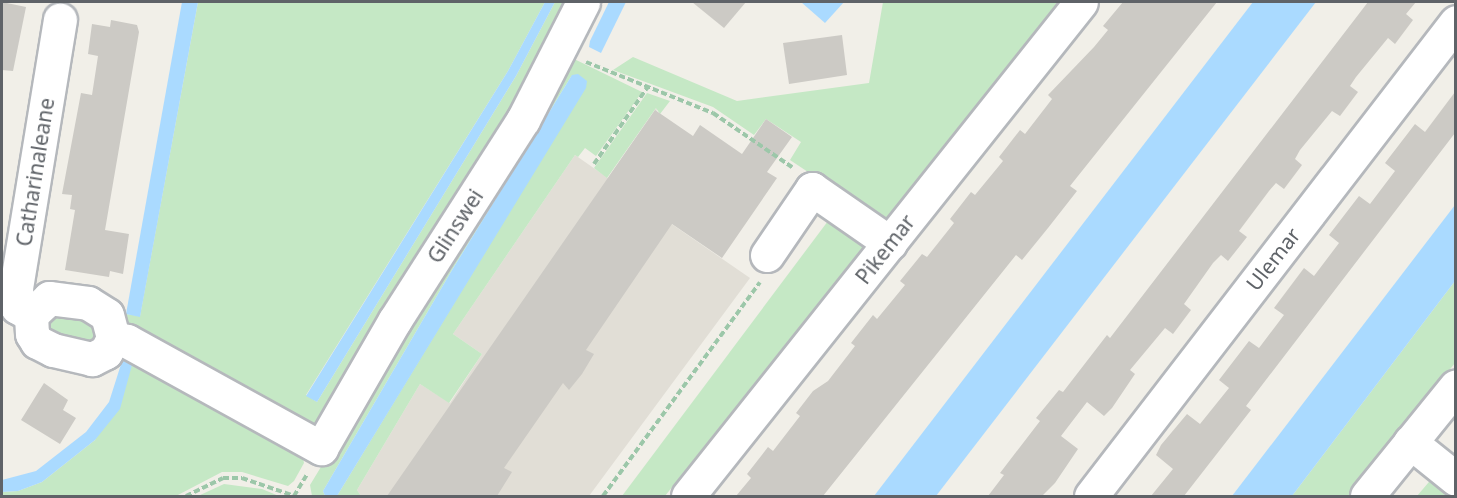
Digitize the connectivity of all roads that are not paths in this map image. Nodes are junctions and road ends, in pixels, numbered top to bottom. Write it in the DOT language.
graph roads {
  1 [pos="583,2"];
  2 [pos="1082,2"];
  3 [pos="60,21"];
  4 [pos="1455,22"];
  5 [pos="890,243"];
  6 [pos="767,264"];
  7 [pos="31,315"];
  8 [pos="113,338"];
  9 [pos="1455,386"];
  10 [pos="1410,442"];
  11 [pos="1455,479"];
  12 [pos="688,496"];
  13 [pos="1091,496"];
  14 [pos="1367,496"];
  1 -- 8 [label="street, Glinswei"];
  2 -- 5 [label="street, Pikemar"];
  3 -- 7 [label="street, Catharinaleane"];
  4 -- 13 [label="street, Ulemar"];
  5 -- 6 [label="street"];
  5 -- 12 [label="street, Pikemar"];
  7 -- 8 [label="street"];
  7 -- 8 [label="street, Catharinaleane"];
  9 -- 10 [label="street"];
  10 -- 11 [label="street"];
  10 -- 14 [label="street"];
}
